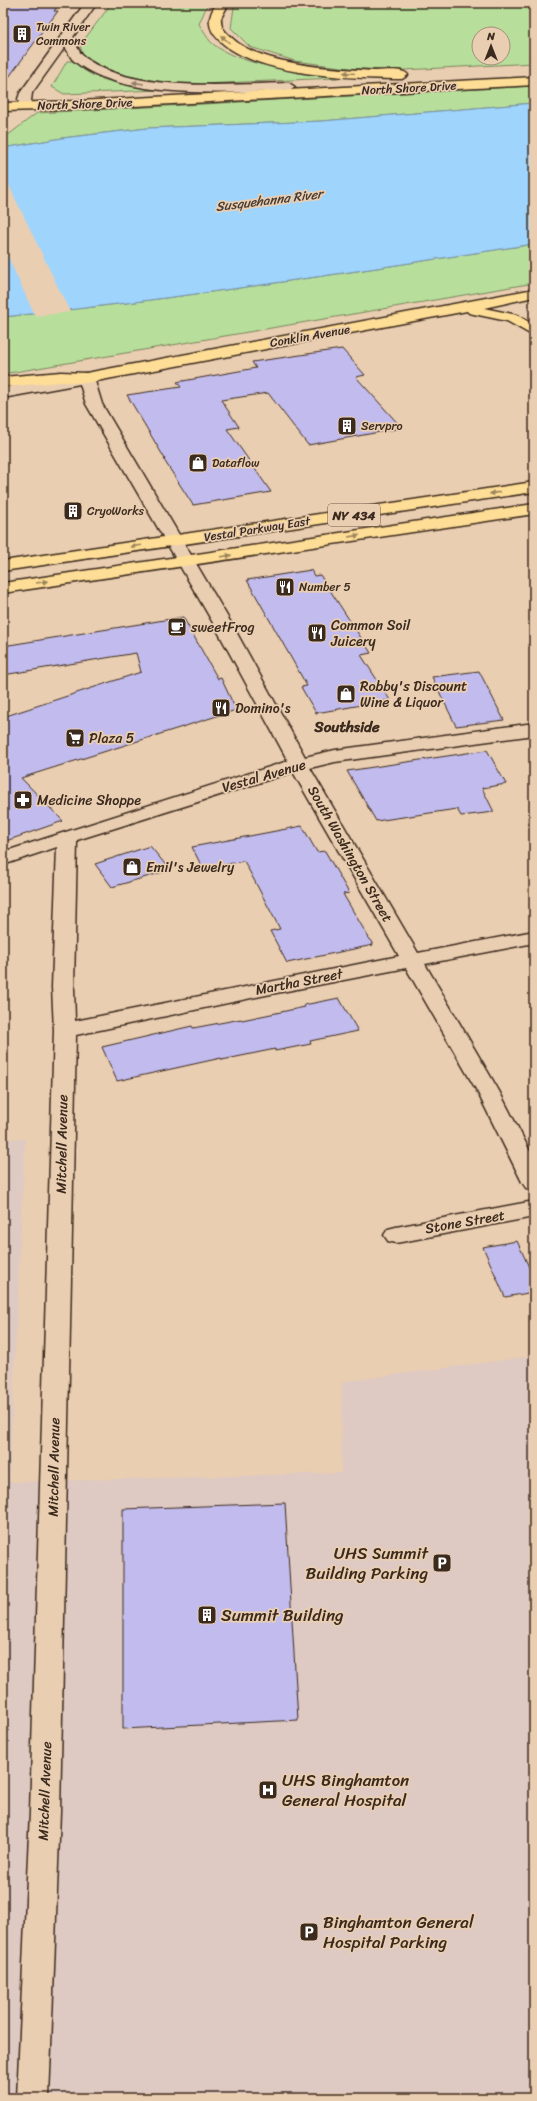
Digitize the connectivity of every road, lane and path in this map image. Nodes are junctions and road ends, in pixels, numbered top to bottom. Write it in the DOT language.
graph roads {
  1 [pos="91,3"];
  2 [pos="223,3"];
  3 [pos="66,36"];
  4 [pos="532,76"];
  5 [pos="289,87"];
  6 [pos="25,105"];
  7 [pos="3,107"];
  8 [pos="534,293"];
  9 [pos="534,300"];
  10 [pos="455,310"];
  11 [pos="532,332"];
  12 [pos="86,378"];
  13 [pos="3,382"];
  14 [pos="3,393"];
  15 [pos="534,487"];
  16 [pos="534,509"];
  17 [pos="175,542"];
  18 [pos="187,562"];
  19 [pos="3,566"];
  20 [pos="3,588"];
  21 [pos="534,729"];
  22 [pos="299,765"];
  23 [pos="67,837"];
  24 [pos="3,859"];
  25 [pos="534,937"];
  26 [pos="412,960"];
  27 [pos="65,1030"];
  28 [pos="534,1182"];
  29 [pos="534,1209"];
  30 [pos="396,1235"];
  31 [pos="33,2098"];
  1 -- 3 [label="street"];
  4 -- 2 [label="main road, one-way"];
  5 -- 3 [label="street, one-way"];
  3 -- 6 [label="street"];
  4 -- 5 [label="main road, North Shore Drive"];
  4 -- 6 [label="main road, North Shore Drive"];
  5 -- 6 [label="main road, North Shore Drive"];
  6 -- 7 [label="main road"];
  8 -- 10 [label="main road, Conklin Avenue"];
  9 -- 11 [label="main road"];
  10 -- 11 [label="main road"];
  10 -- 12 [label="main road, Conklin Avenue"];
  12 -- 13 [label="main road, Conklin Avenue"];
  12 -- 14 [label="street"];
  12 -- 17 [label="street, South Washington Street"];
  15 -- 17 [label="main road, Vestal Parkway East / NY 434, one-way"];
  18 -- 16 [label="main road, Vestal Parkway East / NY 434, one-way"];
  17 -- 18 [label="street, South Washington Street"];
  17 -- 19 [label="main road, Vestal Parkway East / NY 434, one-way"];
  20 -- 18 [label="main road, Vestal Parkway East / NY 434, one-way"];
  18 -- 22 [label="street, South Washington Street"];
  21 -- 22 [label="street, Vestal Avenue"];
  22 -- 23 [label="street, Vestal Avenue"];
  22 -- 26 [label="street, South Washington Street"];
  23 -- 24 [label="street, Vestal Avenue"];
  23 -- 27 [label="street, Mitchell Avenue"];
  25 -- 26 [label="street, Martha Street"];
  26 -- 27 [label="street, Martha Street"];
  26 -- 28 [label="street, South Washington Street"];
  27 -- 31 [label="street, Mitchell Avenue"];
  29 -- 30 [label="street, Stone Street"];
}
